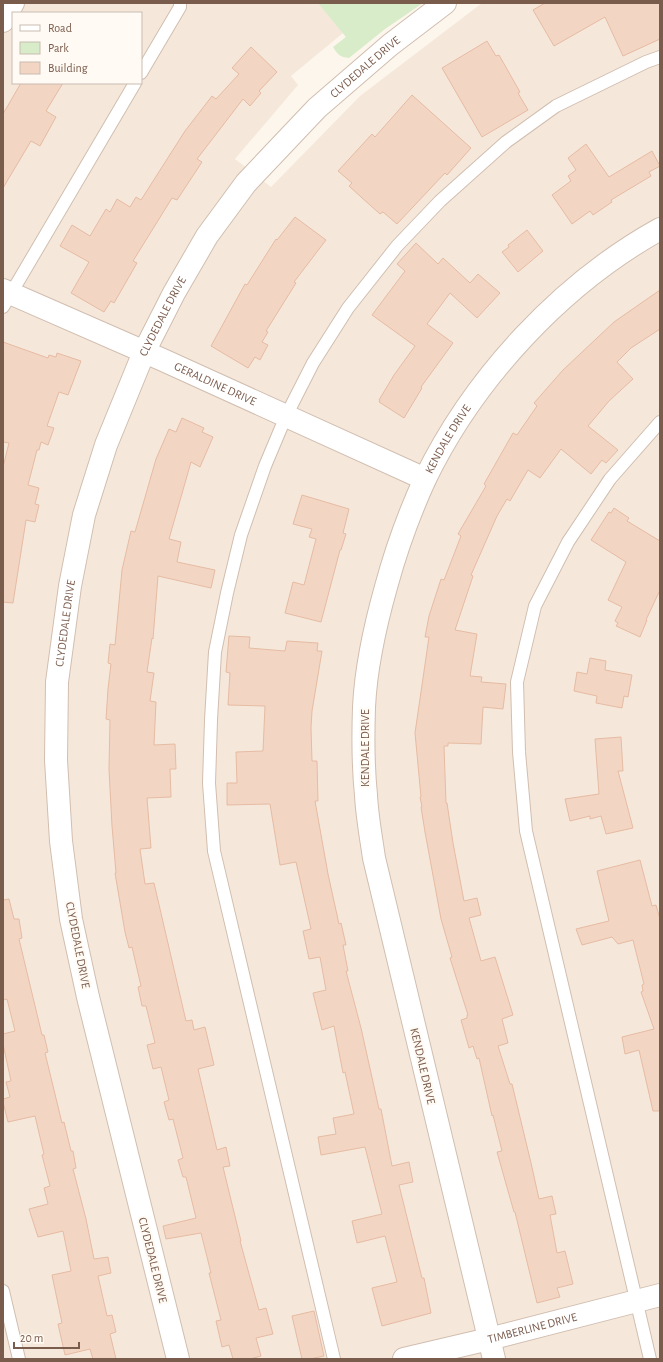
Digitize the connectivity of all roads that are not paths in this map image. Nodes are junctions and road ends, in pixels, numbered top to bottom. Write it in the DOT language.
graph roads {
  1 [pos="13,3"];
  2 [pos="180,3"];
  3 [pos="445,3"];
  4 [pos="3,21"];
  5 [pos="660,57"];
  6 [pos="142,71"];
  7 [pos="134,84"];
  8 [pos="660,229"];
  9 [pos="6,297"];
  10 [pos="144,352"];
  11 [pos="286,416"];
  12 [pos="660,422"];
  13 [pos="425,479"];
  14 [pos="3,1291"];
  15 [pos="660,1295"];
  16 [pos="636,1301"];
  17 [pos="491,1349"];
  18 [pos="19,1359"];
  19 [pos="178,1359"];
  20 [pos="334,1359"];
  21 [pos="404,1359"];
  22 [pos="650,1359"];
  1 -- 4 [label="street"];
  2 -- 6 [label="lane"];
  3 -- 10 [label="street, CLYDEDALE DRIVE"];
  5 -- 11 [label="lane"];
  7 -- 9 [label="lane"];
  8 -- 13 [label="street, KENDALE DRIVE"];
  9 -- 10 [label="street, GERALDINE DRIVE"];
  10 -- 11 [label="street, GERALDINE DRIVE"];
  10 -- 19 [label="street, CLYDEDALE DRIVE"];
  11 -- 13 [label="street, GERALDINE DRIVE"];
  11 -- 20 [label="lane"];
  12 -- 16 [label="lane"];
  13 -- 17 [label="street, KENDALE DRIVE"];
  14 -- 18 [label="lane"];
  15 -- 16 [label="street, TIMBERLINE DRIVE"];
  16 -- 17 [label="street, TIMBERLINE DRIVE"];
  16 -- 22 [label="lane"];
  17 -- 21 [label="street, TIMBERLINE DRIVE"];
}
